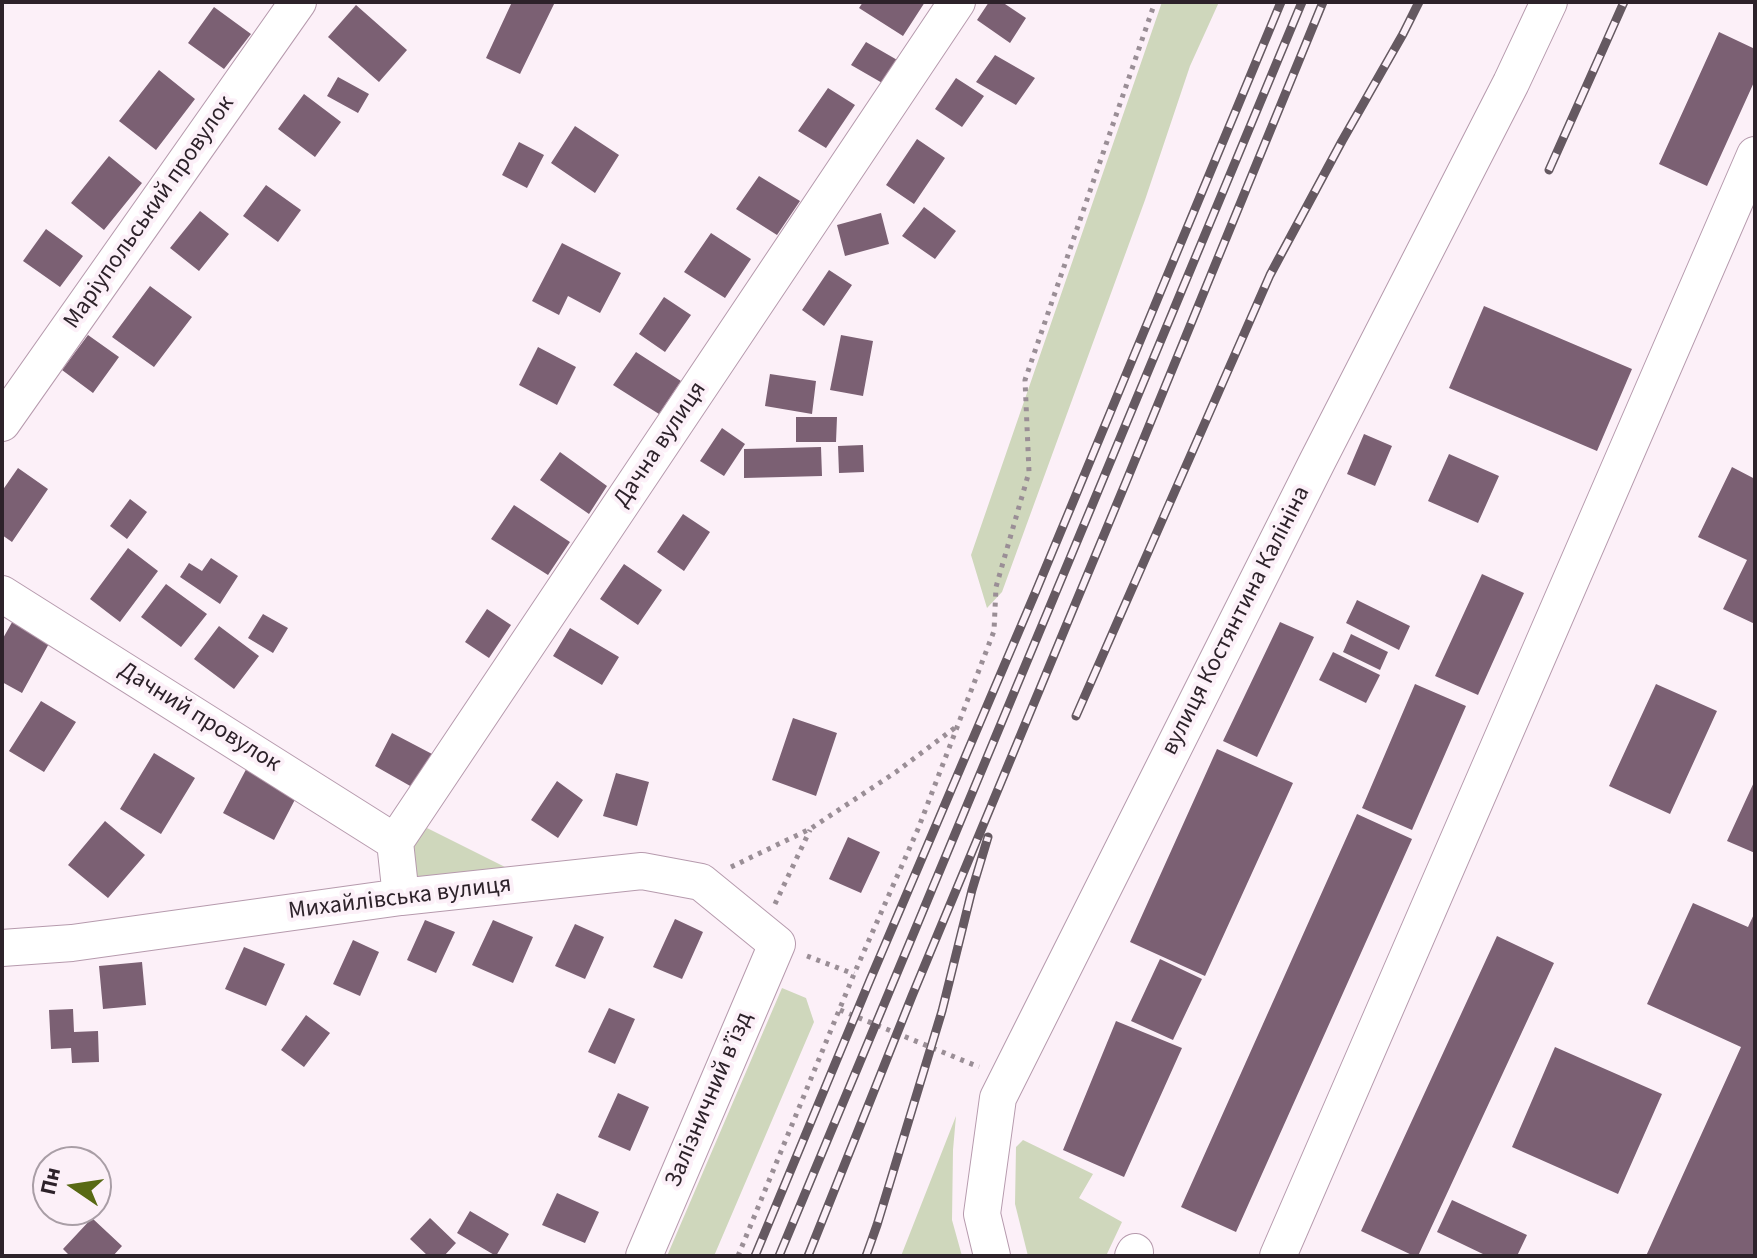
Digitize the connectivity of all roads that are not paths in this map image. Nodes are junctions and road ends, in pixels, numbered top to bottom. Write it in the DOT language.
graph roads {
  1 [pos="298,2"];
  2 [pos="957,2"];
  3 [pos="1549,2"];
  4 [pos="1755,155"];
  5 [pos="2,423"];
  6 [pos="2,594"];
  7 [pos="395,842"];
  8 [pos="401,897"];
  9 [pos="777,944"];
  10 [pos="2,948"];
  11 [pos="644,1256"];
  12 [pos="992,1256"];
  13 [pos="1278,1256"];
  1 -- 5 [label="street, Маріупольський провулок"];
  2 -- 7 [label="street, Дачна вулиця"];
  3 -- 12 [label="street, вулиця Костянтина Калініна"];
  4 -- 13 [label="street"];
  6 -- 7 [label="street, Дачний провулок"];
  7 -- 8 [label="street"];
  8 -- 9 [label="street, Михайлівська вулиця"];
  8 -- 10 [label="street, Михайлівська вулиця"];
  9 -- 11 [label="street, Залізничний в’їзд"];
}
